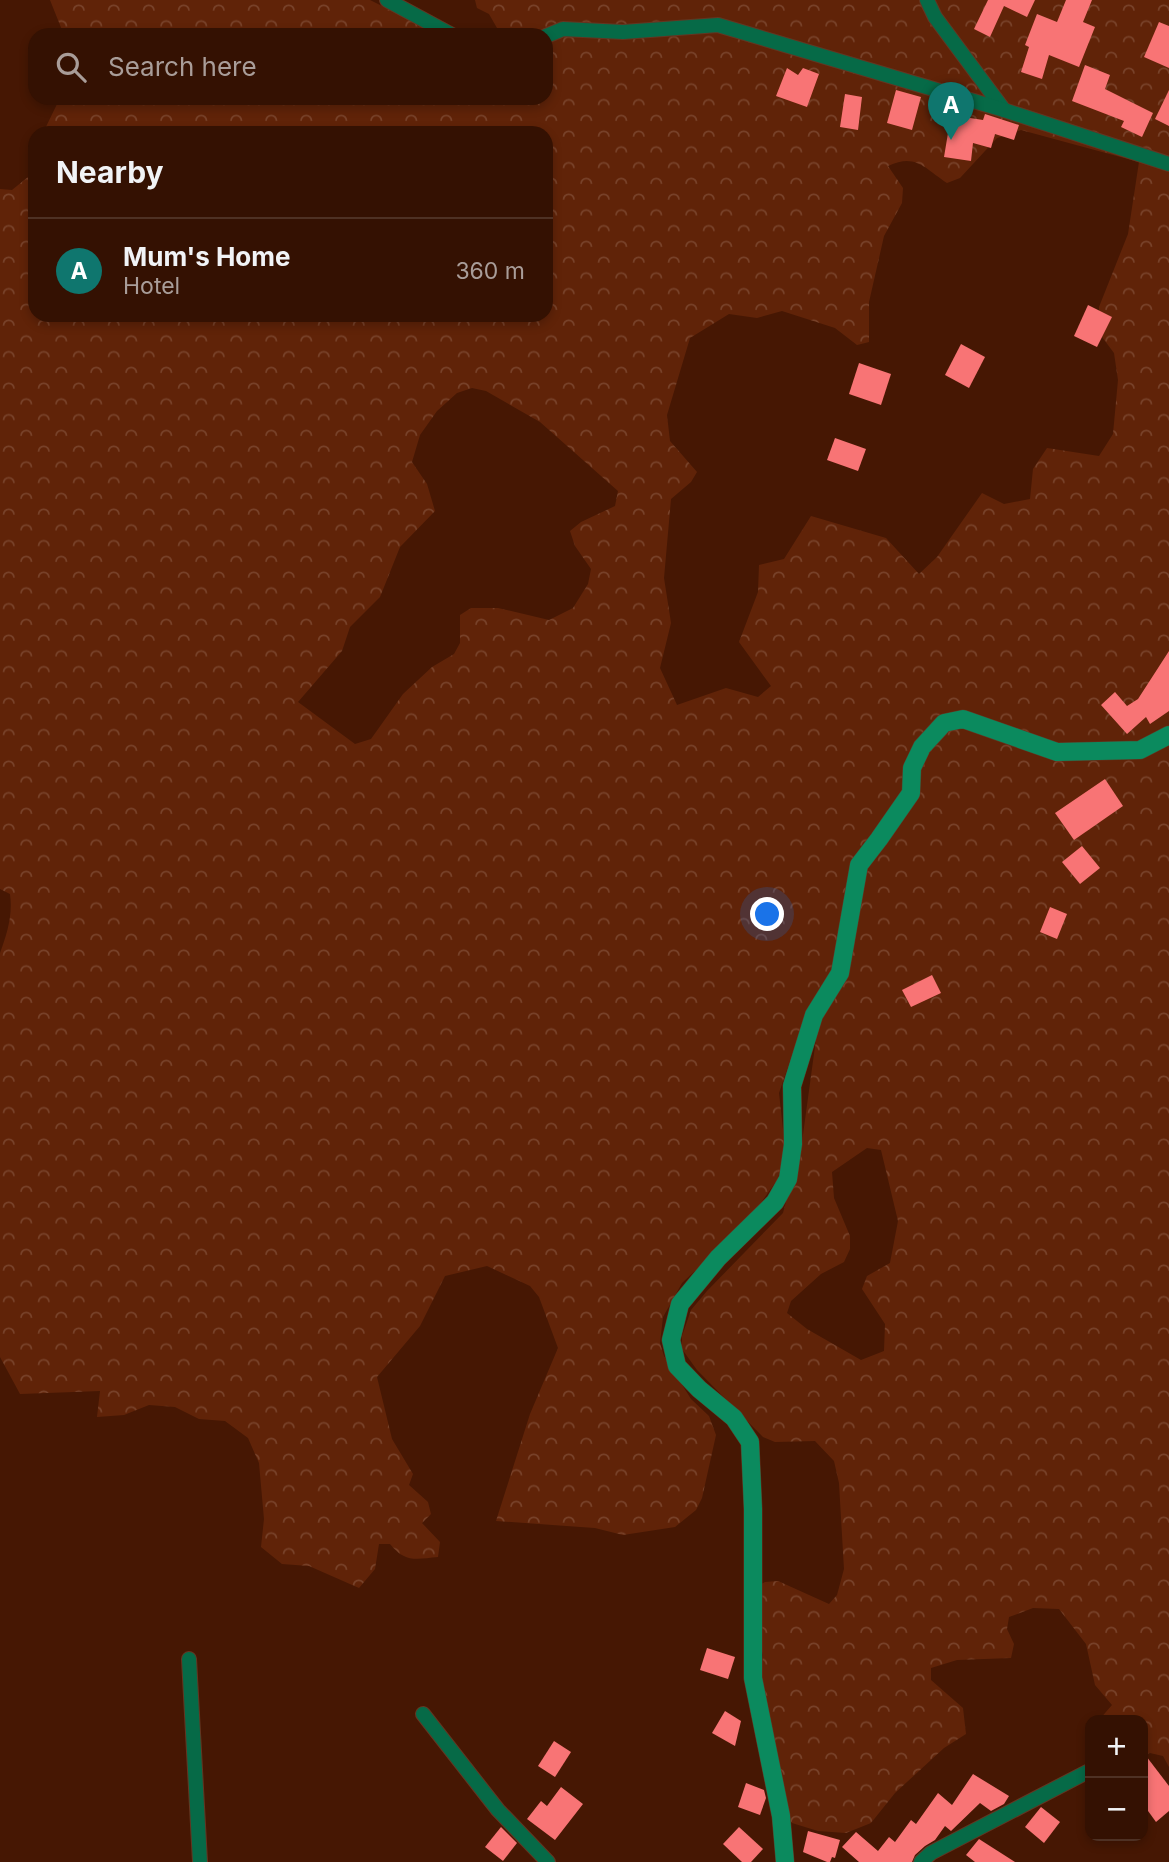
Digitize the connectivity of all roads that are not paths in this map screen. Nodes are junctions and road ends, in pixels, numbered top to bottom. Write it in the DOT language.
graph roads {
  1 [pos="387,0"];
  2 [pos="928,0"];
  3 [pos="440,28"];
  4 [pos="553,33"];
  5 [pos="1004,110"];
  6 [pos="1169,164"];
  7 [pos="1169,735"];
  8 [pos="190,1659"];
  9 [pos="423,1714"];
  10 [pos="1085,1773"];
  11 [pos="926,1857"];
  12 [pos="200,1862"];
  13 [pos="548,1862"];
  14 [pos="785,1862"];
  15 [pos="944,1862"];
  1 -- 3 [label="street"];
  2 -- 5 [label="street"];
  4 -- 5 [label="street"];
  5 -- 6 [label="street"];
  7 -- 14 [label="main road"];
  8 -- 12 [label="street"];
  9 -- 13 [label="street"];
  10 -- 11 [label="street"];
  11 -- 15 [label="street"];
}
